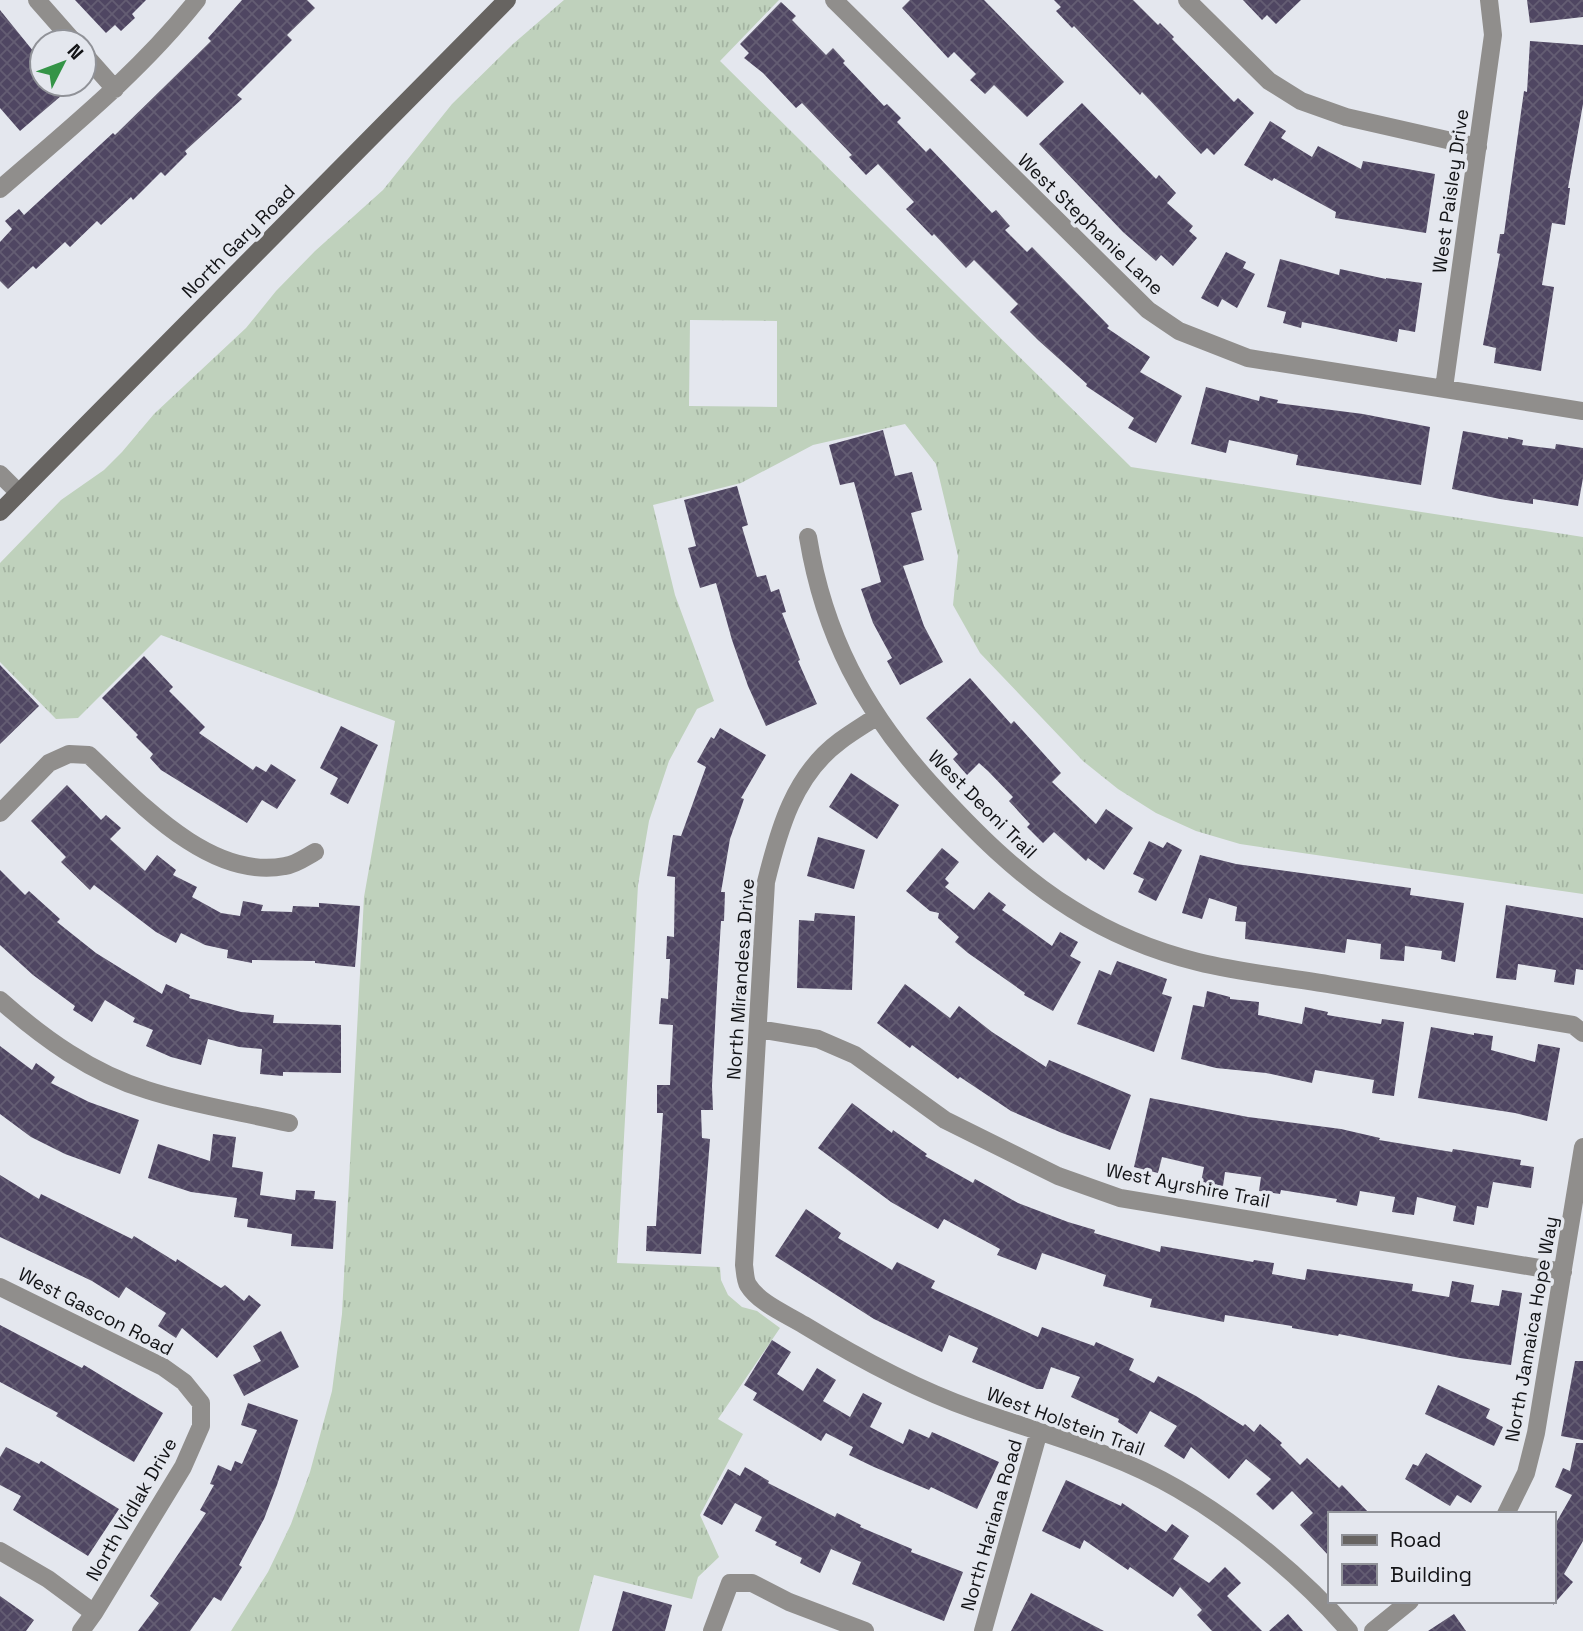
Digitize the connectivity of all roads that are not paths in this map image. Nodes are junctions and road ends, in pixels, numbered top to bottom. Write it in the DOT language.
graph roads {
  1 [pos="37,0"];
  2 [pos="197,0"];
  3 [pos="507,0"];
  4 [pos="834,0"];
  5 [pos="1187,0"];
  6 [pos="1489,0"];
  7 [pos="62,28"];
  8 [pos="98,70"];
  9 [pos="115,89"];
  10 [pos="1478,147"];
  11 [pos="0,189"];
  12 [pos="1444,388"];
  13 [pos="1583,411"];
  14 [pos="0,474"];
  15 [pos="19,493"];
  16 [pos="0,512"];
  17 [pos="808,537"];
  18 [pos="876,717"];
  19 [pos="0,813"];
  20 [pos="315,852"];
  21 [pos="0,1000"];
  22 [pos="758,1029"];
  23 [pos="1583,1033"];
  24 [pos="289,1123"];
  25 [pos="1583,1151"];
  26 [pos="1563,1272"];
  27 [pos="747,1284"];
  28 [pos="0,1287"];
  29 [pos="201,1403"];
  30 [pos="1039,1430"];
  31 [pos="1507,1512"];
  32 [pos="0,1551"];
  33 [pos="1408,1603"];
  34 [pos="94,1613"];
  35 [pos="81,1631"];
  36 [pos="712,1631"];
  37 [pos="866,1631"];
  38 [pos="983,1631"];
  39 [pos="1349,1631"];
  40 [pos="1373,1631"];
  1 -- 7 [label="street"];
  2 -- 9 [label="street"];
  3 -- 15 [label="main road, North Gary Road"];
  4 -- 12 [label="street, West Stephanie Lane"];
  5 -- 10 [label="street"];
  6 -- 10 [label="street, West Paisley Drive"];
  8 -- 9 [label="street"];
  9 -- 11 [label="street"];
  10 -- 12 [label="street, West Paisley Drive"];
  12 -- 13 [label="street, West Stephanie Lane"];
  14 -- 15 [label="street"];
  15 -- 16 [label="main road, North Gary Road"];
  17 -- 18 [label="street, West Deoni Trail"];
  18 -- 22 [label="street, North Mirandesa Drive"];
  18 -- 23 [label="street, West Deoni Trail"];
  19 -- 20 [label="street"];
  21 -- 24 [label="street"];
  22 -- 26 [label="street, West Ayrshire Trail"];
  22 -- 27 [label="street, North Mirandesa Drive"];
  25 -- 26 [label="street, North Jamaica Hope Way"];
  26 -- 31 [label="street, North Jamaica Hope Way"];
  27 -- 30 [label="street, West Holstein Trail"];
  28 -- 29 [label="street, West Gascon Road"];
  29 -- 34 [label="street, North Vidlak Drive"];
  30 -- 38 [label="street, North Hariana Road"];
  30 -- 39 [label="street, West Holstein Trail"];
  32 -- 34 [label="street"];
  33 -- 40 [label="street"];
  34 -- 35 [label="street, North Vidlak Drive"];
  36 -- 37 [label="street"];
}
